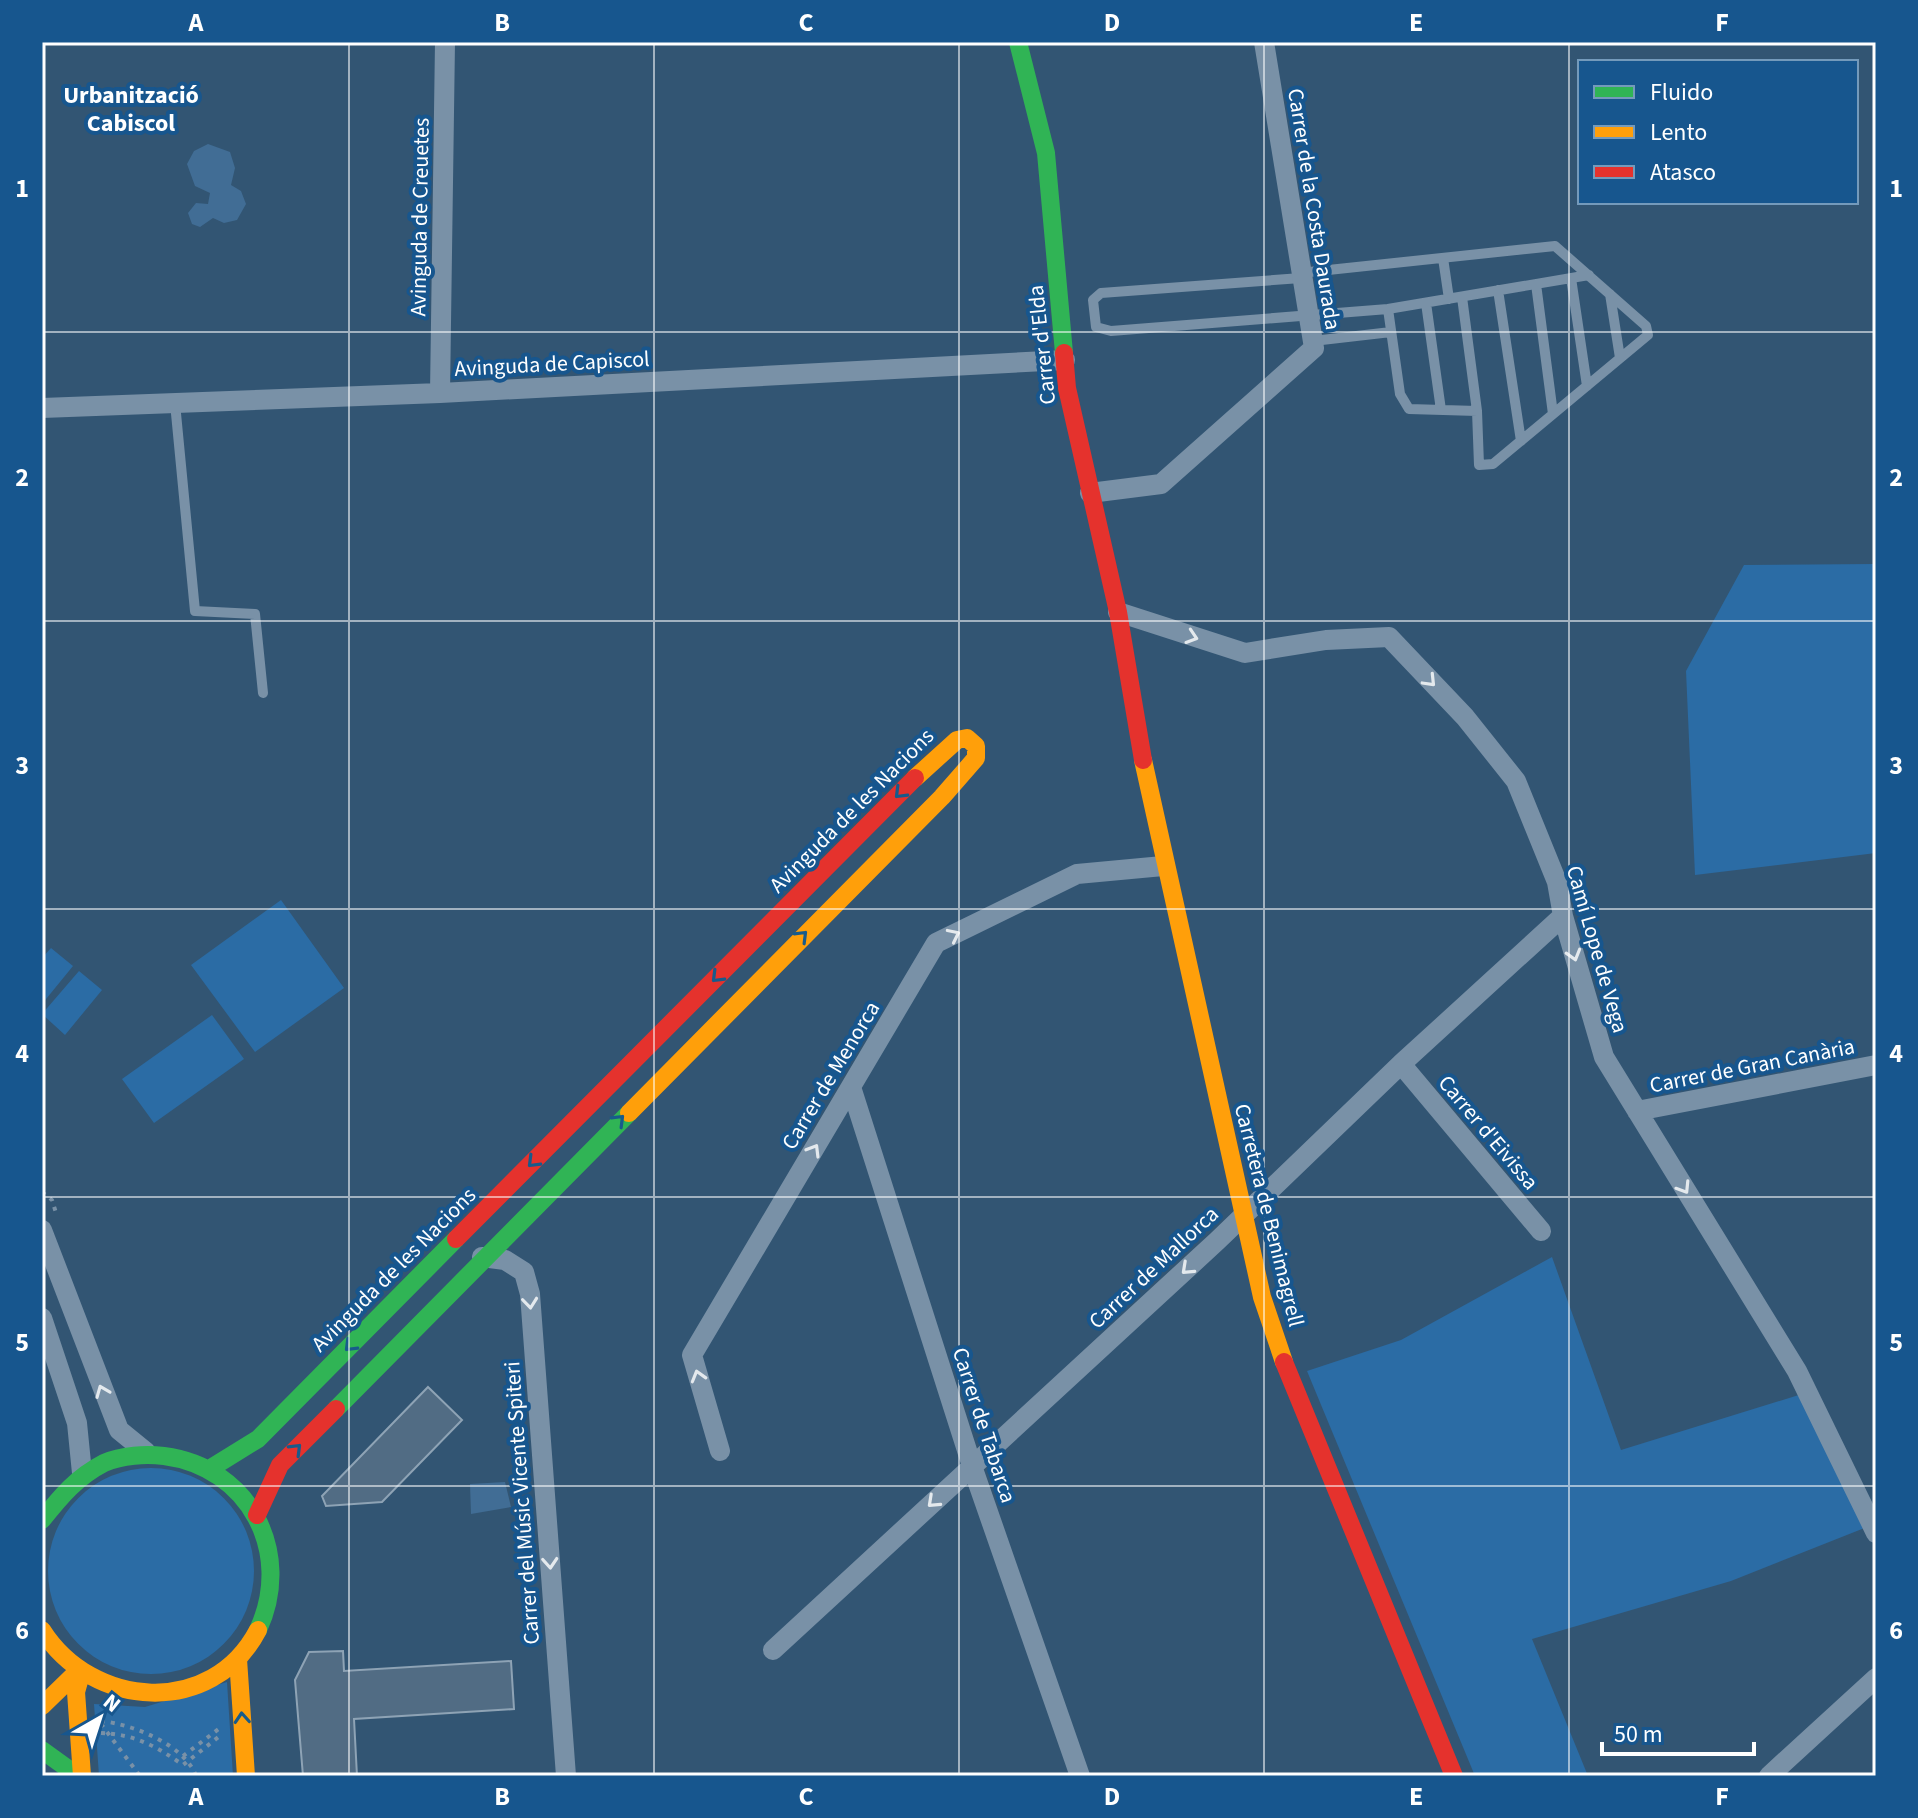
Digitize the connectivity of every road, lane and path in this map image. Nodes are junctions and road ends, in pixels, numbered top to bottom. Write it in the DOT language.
graph roads {
  1 [pos="445,42"];
  2 [pos="1018,42"];
  3 [pos="1264,42"];
  4 [pos="1443,258"];
  5 [pos="1589,275"];
  6 [pos="1301,276"];
  7 [pos="1571,278"];
  8 [pos="1536,284"];
  9 [pos="1498,290"];
  10 [pos="1610,294"];
  11 [pos="1462,297"];
  12 [pos="1449,299"];
  13 [pos="1426,303"];
  14 [pos="1388,309"];
  15 [pos="1308,317"];
  16 [pos="1391,332"];
  17 [pos="1313,341"];
  18 [pos="1620,358"];
  19 [pos="1065,360"];
  20 [pos="1587,386"];
  21 [pos="440,393"];
  22 [pos="175,403"];
  23 [pos="42,408"];
  24 [pos="1441,410"];
  25 [pos="1477,411"];
  26 [pos="1553,414"];
  27 [pos="1521,441"];
  28 [pos="1090,493"];
  29 [pos="1118,612"];
  30 [pos="1123,641"];
  31 [pos="263,693"];
  32 [pos="1163,866"];
  33 [pos="1563,916"];
  34 [pos="1401,1064"];
  35 [pos="1876,1065"];
  36 [pos="851,1087"];
  37 [pos="1637,1111"];
  38 [pos="1242,1215"];
  39 [pos="42,1230"];
  40 [pos="1541,1231"];
  41 [pos="482,1257"];
  42 [pos="42,1318"];
  43 [pos="720,1451"];
  44 [pos="146,1452"];
  45 [pos="972,1466"];
  46 [pos="211,1468"];
  47 [pos="82,1473"];
  48 [pos="257,1515"];
  49 [pos="42,1520"];
  50 [pos="1876,1533"];
  51 [pos="43,1636"];
  52 [pos="773,1650"];
  53 [pos="238,1659"];
  54 [pos="80,1672"];
  55 [pos="1876,1678"];
  56 [pos="42,1706"];
  57 [pos="98,1721"];
  58 [pos="79,1726"];
  59 [pos="222,1726"];
  60 [pos="243,1730"];
  61 [pos="110,1733"];
  62 [pos="42,1750"];
  63 [pos="182,1757"];
  64 [pos="188,1761"];
  65 [pos="80,1776"];
  66 [pos="140,1776"];
  67 [pos="196,1776"];
  68 [pos="246,1776"];
  69 [pos="566,1776"];
  70 [pos="1080,1776"];
  71 [pos="1454,1776"];
  72 [pos="1769,1776"];
  1 -- 21 [label="street, Avinguda de Creuetes"];
  2 -- 19 [label="street, Carrer d'Elda"];
  3 -- 6 [label="street, Carrer de la Costa Daurada"];
  4 -- 5 [label="lane"];
  4 -- 6 [label="lane"];
  4 -- 12 [label="lane"];
  5 -- 7 [label="lane"];
  5 -- 10 [label="lane"];
  6 -- 15 [label="street, Carrer de la Costa Daurada"];
  6 -- 15 [label="lane"];
  7 -- 8 [label="lane"];
  7 -- 20 [label="lane"];
  8 -- 9 [label="lane"];
  8 -- 26 [label="lane"];
  9 -- 11 [label="lane"];
  9 -- 27 [label="lane"];
  10 -- 18 [label="lane"];
  10 -- 18 [label="lane"];
  11 -- 12 [label="lane"];
  11 -- 25 [label="lane"];
  12 -- 13 [label="lane"];
  13 -- 14 [label="lane"];
  13 -- 24 [label="lane"];
  14 -- 15 [label="lane"];
  14 -- 16 [label="lane"];
  15 -- 17 [label="street, Carrer de la Costa Daurada"];
  16 -- 17 [label="lane"];
  16 -- 24 [label="lane"];
  17 -- 28 [label="street, Carrer de la Costa Daurada"];
  18 -- 20 [label="lane"];
  19 -- 21 [label="street, Avinguda de Capiscol"];
  19 -- 28 [label="street, Carrer d'Elda"];
  20 -- 26 [label="lane"];
  21 -- 22 [label="street, Avinguda de Capiscol"];
  22 -- 23 [label="street, Avinguda de Capiscol"];
  22 -- 31 [label="lane"];
  24 -- 25 [label="lane"];
  25 -- 27 [label="lane"];
  26 -- 27 [label="lane"];
  28 -- 29 [label="street, Carrer d'Elda"];
  29 -- 30 [label="street, Carrer d'Elda"];
  29 -- 33 [label="street, Camí Lope de Vega, one-way"];
  30 -- 32 [label="street, Carretera de Benimagrell"];
  36 -- 32 [label="street, Carrer de Menorca, one-way"];
  32 -- 38 [label="street, Carretera de Benimagrell"];
  33 -- 34 [label="street, Carrer de Mallorca"];
  33 -- 37 [label="street, Camí Lope de Vega, one-way"];
  34 -- 38 [label="street, Carrer de Mallorca"];
  34 -- 40 [label="street, Carrer d'Eivissa"];
  35 -- 37 [label="street, Carrer de Gran Canària"];
  43 -- 36 [label="street, Carrer de Menorca, one-way"];
  36 -- 45 [label="street, Carrer de Tabarca"];
  37 -- 50 [label="street, Camí Lope de Vega, one-way"];
  38 -- 45 [label="street, Carrer de Mallorca, one-way"];
  38 -- 71 [label="street, Carretera de Benimagrell"];
  44 -- 39 [label="street, one-way"];
  41 -- 46 [label="street, Avinguda de les Nacions, one-way"];
  48 -- 41 [label="street, Avinguda de les Nacions, one-way"];
  41 -- 69 [label="street, Carrer del Músic Vicente Spiteri, one-way"];
  42 -- 47 [label="street"];
  44 -- 46 [label="street"];
  44 -- 47 [label="street"];
  45 -- 52 [label="street, Carrer de Mallorca, one-way"];
  45 -- 70 [label="street, Carrer de Tabarca"];
  46 -- 48 [label="street"];
  47 -- 49 [label="street"];
  48 -- 53 [label="street"];
  51 -- 54 [label="street"];
  53 -- 54 [label="street"];
  60 -- 53 [label="street, one-way"];
  54 -- 56 [label="street"];
  54 -- 58 [label="street"];
  55 -- 72 [label="street"];
  57 -- 58 [label="path"];
  57 -- 61 [label="path"];
  57 -- 63 [label="path"];
  58 -- 61 [label="path"];
  58 -- 65 [label="street"];
  59 -- 63 [label="path"];
  60 -- 64 [label="path"];
  60 -- 68 [label="street"];
  61 -- 64 [label="path"];
  61 -- 66 [label="path"];
  62 -- 65 [label="street"];
  63 -- 64 [label="path"];
  64 -- 67 [label="path"];
}
